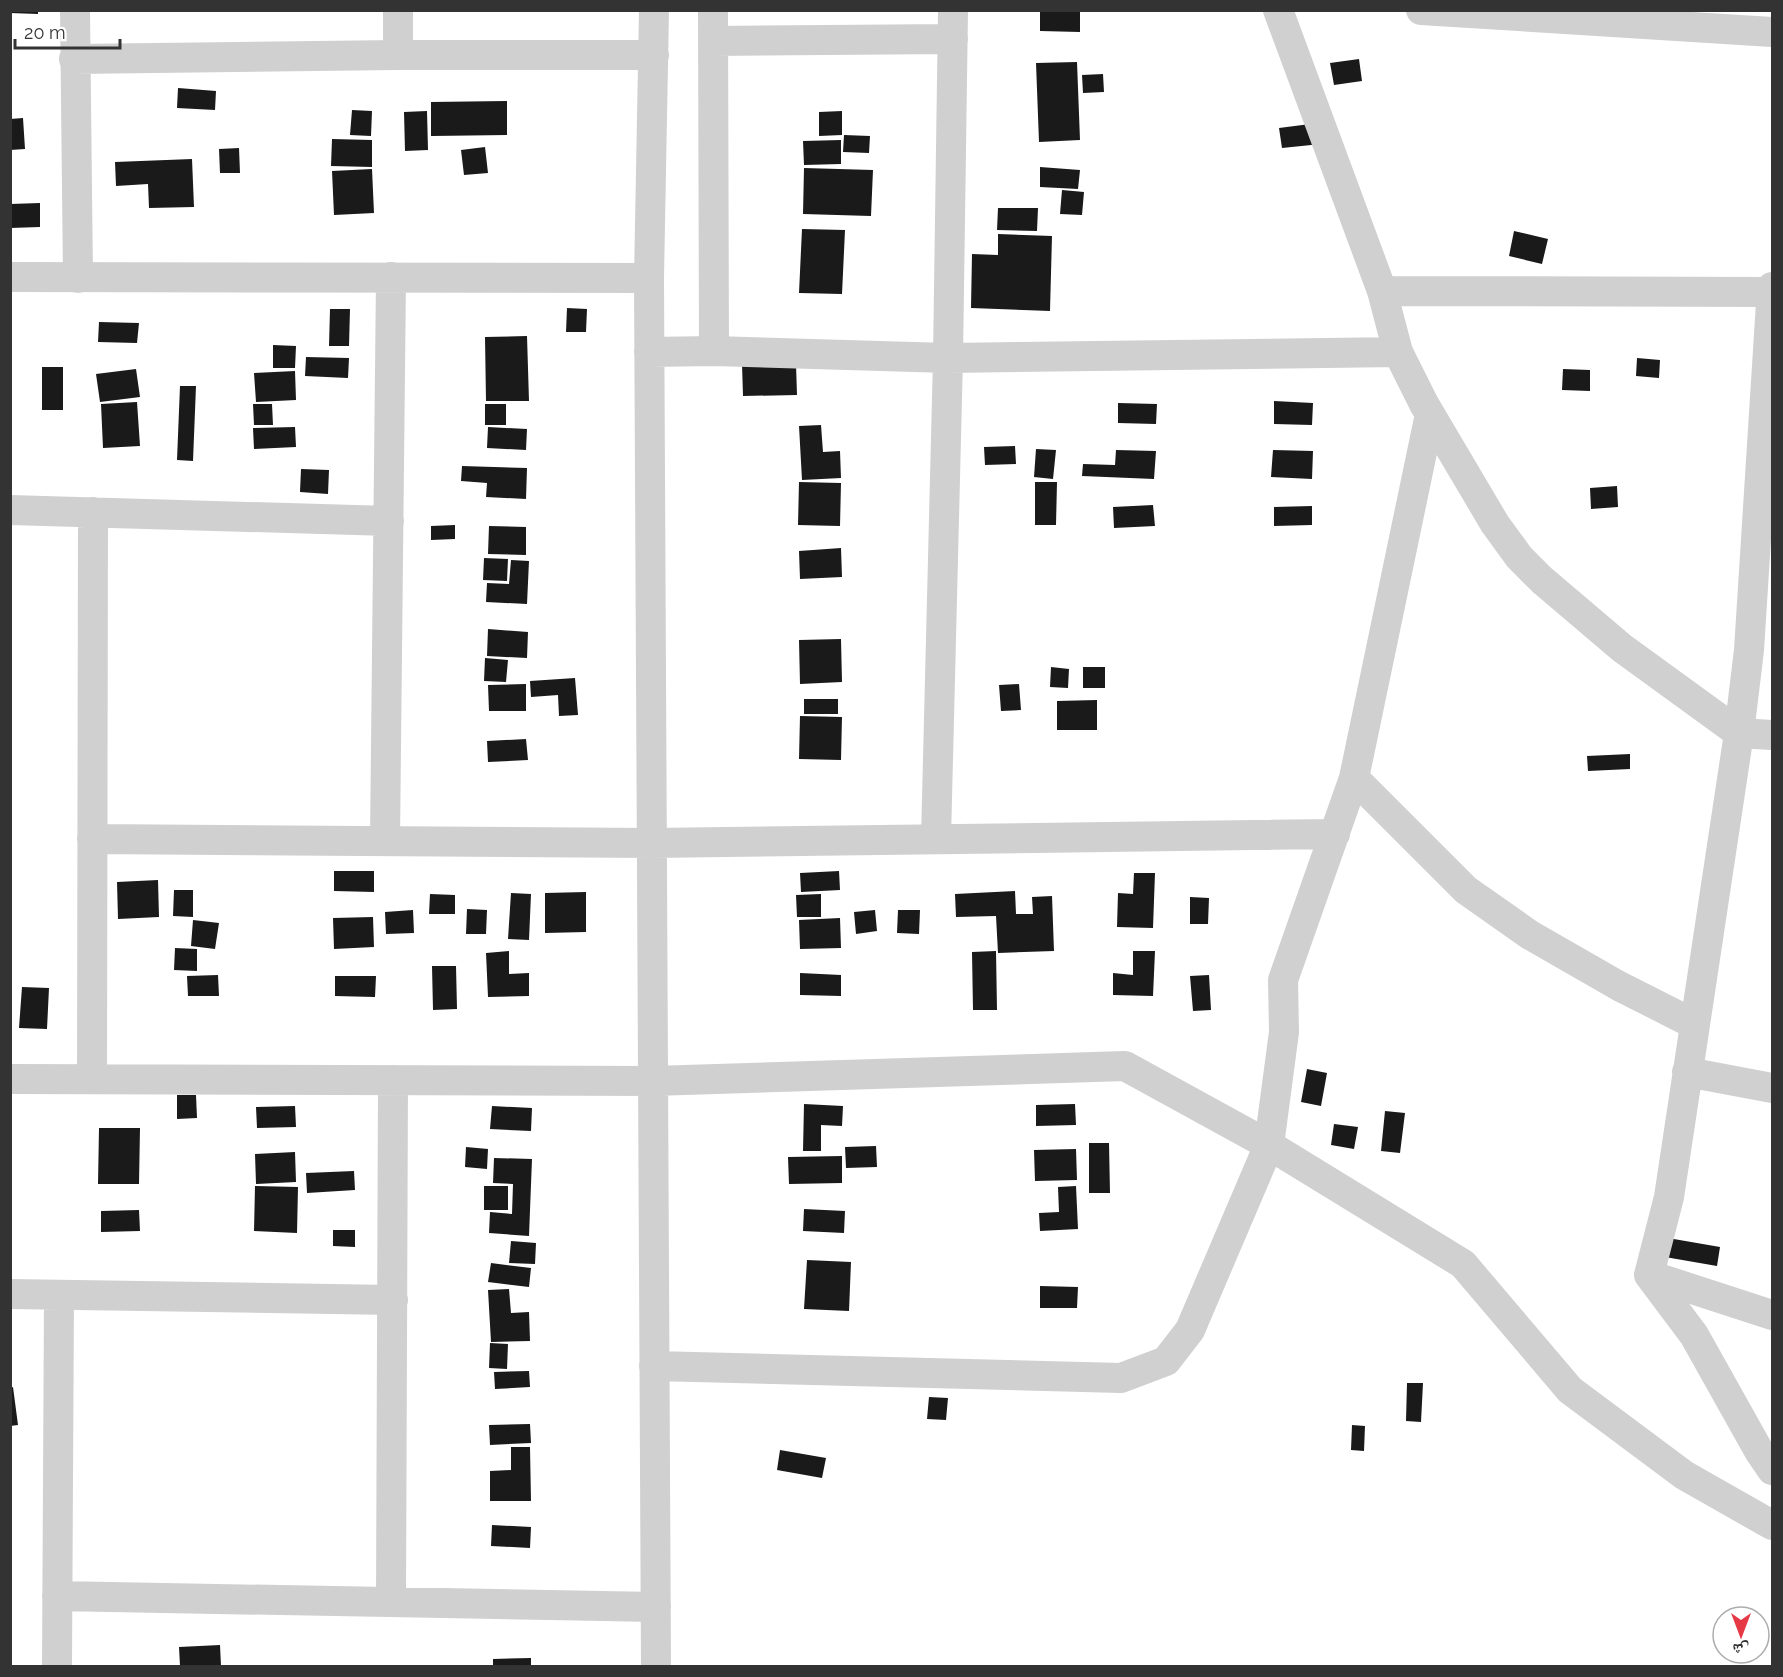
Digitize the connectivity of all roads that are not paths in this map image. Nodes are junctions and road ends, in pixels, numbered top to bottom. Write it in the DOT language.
graph roads {
  1 [pos="75,10"];
  2 [pos="398,10"];
  3 [pos="654,10"];
  4 [pos="713,10"];
  5 [pos="1278,10"];
  6 [pos="1421,10"];
  7 [pos="953,25"];
  8 [pos="1773,32"];
  9 [pos="712,42"];
  10 [pos="398,55"];
  11 [pos="654,55"];
  12 [pos="74,59"];
  13 [pos="10,277"];
  14 [pos="392,277"];
  15 [pos="78,278"];
  16 [pos="649,278"];
  17 [pos="1773,287"];
  18 [pos="1382,291"];
  19 [pos="1772,292"];
  20 [pos="714,351"];
  21 [pos="649,352"];
  22 [pos="1398,352"];
  23 [pos="948,358"];
  24 [pos="1430,414"];
  25 [pos="10,510"];
  26 [pos="1765,510"];
  27 [pos="93,512"];
  28 [pos="389,521"];
  29 [pos="1739,733"];
  30 [pos="1773,735"];
  31 [pos="1354,778"];
  32 [pos="1335,834"];
  33 [pos="92,839"];
  34 [pos="936,839"];
  35 [pos="385,841"];
  36 [pos="652,843"];
  37 [pos="1694,1024"];
  38 [pos="1687,1072"];
  39 [pos="10,1079"];
  40 [pos="92,1079"];
  41 [pos="393,1080"];
  42 [pos="653,1081"];
  43 [pos="1773,1088"];
  44 [pos="1269,1145"];
  45 [pos="1649,1275"];
  46 [pos="10,1294"];
  47 [pos="58,1295"];
  48 [pos="393,1300"];
  49 [pos="1773,1315"];
  50 [pos="654,1366"];
  51 [pos="1773,1470"];
  52 [pos="1773,1525"];
  53 [pos="57,1596"];
  54 [pos="392,1602"];
  55 [pos="656,1607"];
  56 [pos="57,1666"];
  57 [pos="656,1666"];
  1 -- 12 [label="street"];
  2 -- 10 [label="street"];
  3 -- 11 [label="street"];
  4 -- 9 [label="street"];
  5 -- 18 [label="street"];
  6 -- 8 [label="street"];
  7 -- 9 [label="street"];
  7 -- 23 [label="street"];
  9 -- 20 [label="street"];
  10 -- 11 [label="street"];
  10 -- 12 [label="street"];
  11 -- 16 [label="street"];
  12 -- 15 [label="street"];
  13 -- 15 [label="street"];
  14 -- 15 [label="street"];
  14 -- 16 [label="street"];
  14 -- 28 [label="street"];
  16 -- 21 [label="street"];
  17 -- 19 [label="street"];
  18 -- 19 [label="street"];
  18 -- 22 [label="street"];
  19 -- 26 [label="street"];
  20 -- 21 [label="street"];
  20 -- 23 [label="street"];
  21 -- 36 [label="street"];
  22 -- 23 [label="street"];
  22 -- 24 [label="street"];
  23 -- 34 [label="street"];
  24 -- 29 [label="street"];
  24 -- 31 [label="street"];
  25 -- 27 [label="street"];
  26 -- 29 [label="street"];
  27 -- 28 [label="street"];
  27 -- 33 [label="street"];
  28 -- 35 [label="street"];
  29 -- 30 [label="street"];
  29 -- 37 [label="street"];
  31 -- 32 [label="street"];
  31 -- 37 [label="street"];
  32 -- 34 [label="street"];
  32 -- 44 [label="street"];
  33 -- 35 [label="street"];
  33 -- 40 [label="street"];
  34 -- 36 [label="street"];
  35 -- 36 [label="street"];
  36 -- 42 [label="street"];
  37 -- 38 [label="street"];
  38 -- 43 [label="street"];
  38 -- 45 [label="street"];
  39 -- 40 [label="street"];
  40 -- 41 [label="street"];
  41 -- 42 [label="street"];
  41 -- 48 [label="street"];
  42 -- 44 [label="street"];
  42 -- 50 [label="street"];
  44 -- 50 [label="street"];
  44 -- 52 [label="street"];
  45 -- 49 [label="street"];
  45 -- 51 [label="street"];
  46 -- 47 [label="street"];
  47 -- 48 [label="street"];
  47 -- 53 [label="street"];
  48 -- 54 [label="street"];
  50 -- 55 [label="street"];
  53 -- 54 [label="street"];
  53 -- 56 [label="street"];
  54 -- 55 [label="street"];
  55 -- 57 [label="street"];
}
